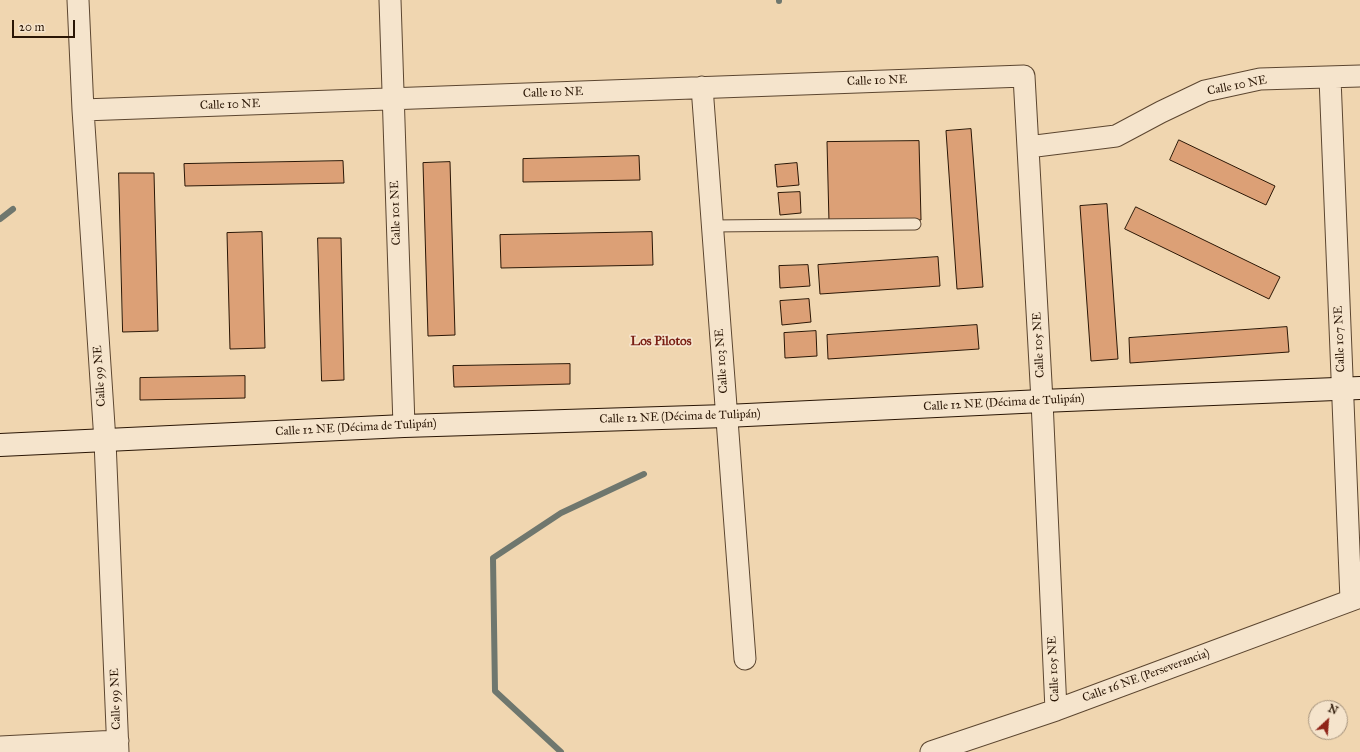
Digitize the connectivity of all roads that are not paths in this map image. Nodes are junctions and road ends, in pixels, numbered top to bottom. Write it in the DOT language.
graph roads {
  1 [pos="78,0"];
  2 [pos="390,0"];
  3 [pos="1024,76"];
  4 [pos="1360,76"];
  5 [pos="1330,78"];
  6 [pos="702,87"];
  7 [pos="392,99"];
  8 [pos="82,110"];
  9 [pos="1028,147"];
  10 [pos="915,224"];
  11 [pos="712,226"];
  12 [pos="1351,388"];
  13 [pos="1042,401"];
  14 [pos="726,416"];
  15 [pos="404,426"];
  16 [pos="105,440"];
  17 [pos="0,446"];
  18 [pos="1355,598"];
  19 [pos="745,659"];
  20 [pos="1056,710"];
  21 [pos="118,746"];
  22 [pos="0,747"];
  23 [pos="931,752"];
  1 -- 8 [label="street, Calle 99 NE"];
  2 -- 7 [label="street, Calle 101 NE"];
  3 -- 6 [label="street, Calle 10 NE"];
  3 -- 9 [label="street, Calle 105 NE"];
  4 -- 5 [label="street, Calle 10 NE"];
  5 -- 9 [label="street, Calle 10 NE"];
  5 -- 12 [label="street, Calle 107 NE"];
  6 -- 7 [label="street, Calle 10 NE"];
  6 -- 11 [label="street, Calle 103 NE"];
  7 -- 8 [label="street, Calle 10 NE"];
  7 -- 15 [label="street, Calle 101 NE"];
  8 -- 16 [label="street, Calle 99 NE"];
  9 -- 13 [label="street, Calle 105 NE"];
  10 -- 11 [label="lane"];
  11 -- 14 [label="street, Calle 103 NE"];
  12 -- 13 [label="street, Calle 12 NE (Décima de Tulipán)"];
  12 -- 18 [label="street, Calle 107 NE"];
  13 -- 14 [label="street, Calle 12 NE (Décima de Tulipán)"];
  13 -- 20 [label="street, Calle 105 NE"];
  14 -- 15 [label="street, Calle 12 NE (Décima de Tulipán)"];
  14 -- 19 [label="street, Calle 103 NE"];
  15 -- 16 [label="street, Calle 12 NE (Décima de Tulipán)"];
  16 -- 17 [label="street, Calle 12 NE (Décima de Tulipán)"];
  16 -- 21 [label="street, Calle 99 NE"];
  18 -- 20 [label="street, Calle 16 NE (Perseverancia)"];
  20 -- 23 [label="street, Calle 16 NE (Perseverancia)"];
  21 -- 22 [label="street"];
}
